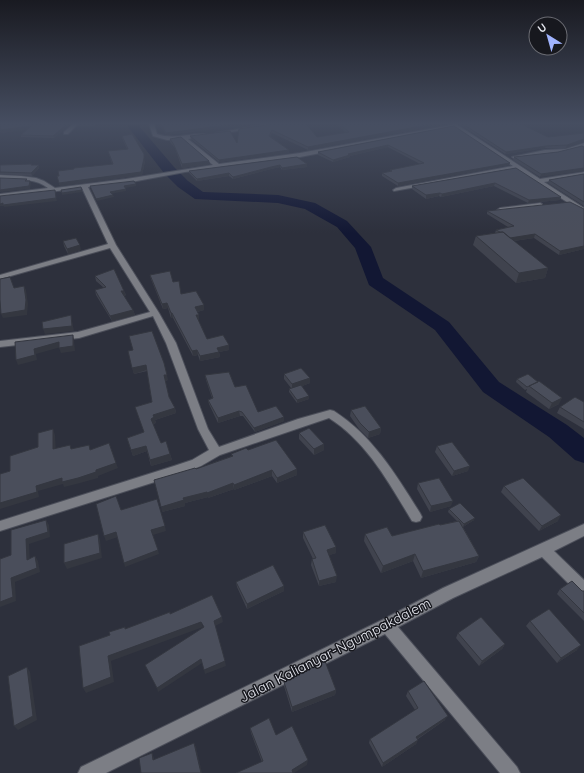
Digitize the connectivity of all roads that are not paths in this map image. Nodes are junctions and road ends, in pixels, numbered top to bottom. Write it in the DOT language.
graph roads {
  1 [pos="211,160"];
  2 [pos="262,160"];
  3 [pos="508,160"];
  4 [pos="218,166"];
  5 [pos="518,166"];
  6 [pos="584,174"];
  7 [pos="0,177"];
  8 [pos="539,181"];
  9 [pos="84,186"];
  10 [pos="54,190"];
  11 [pos="396,190"];
  12 [pos="0,196"];
  13 [pos="550,204"];
  14 [pos="500,210"];
  15 [pos="584,211"];
  16 [pos="112,245"];
  17 [pos="0,278"];
  18 [pos="155,313"];
  19 [pos="0,344"];
  20 [pos="216,452"];
  21 [pos="416,517"];
  22 [pos="0,526"];
  23 [pos="584,530"];
  24 [pos="544,550"];
  25 [pos="584,589"];
  26 [pos="387,625"];
  27 [pos="87,773"];
  28 [pos="511,773"];
  1 -- 4 [label="street"];
  2 -- 4 [label="street"];
  3 -- 5 [label="street"];
  4 -- 9 [label="street"];
  5 -- 8 [label="street"];
  5 -- 11 [label="street"];
  6 -- 8 [label="street"];
  7 -- 10 [label="street"];
  8 -- 15 [label="street"];
  9 -- 10 [label="street"];
  9 -- 16 [label="street"];
  10 -- 12 [label="street"];
  13 -- 14 [label="street"];
  16 -- 17 [label="street"];
  16 -- 18 [label="street"];
  18 -- 19 [label="street"];
  18 -- 20 [label="street"];
  20 -- 21 [label="street"];
  20 -- 22 [label="street"];
  23 -- 24 [label="street, Jalan Kalianyar-Ngumpakdalem"];
  24 -- 25 [label="street"];
  24 -- 26 [label="street, Jalan Kalianyar-Ngumpakdalem"];
  26 -- 27 [label="street, Jalan Kalianyar-Ngumpakdalem"];
  26 -- 28 [label="street"];
}
